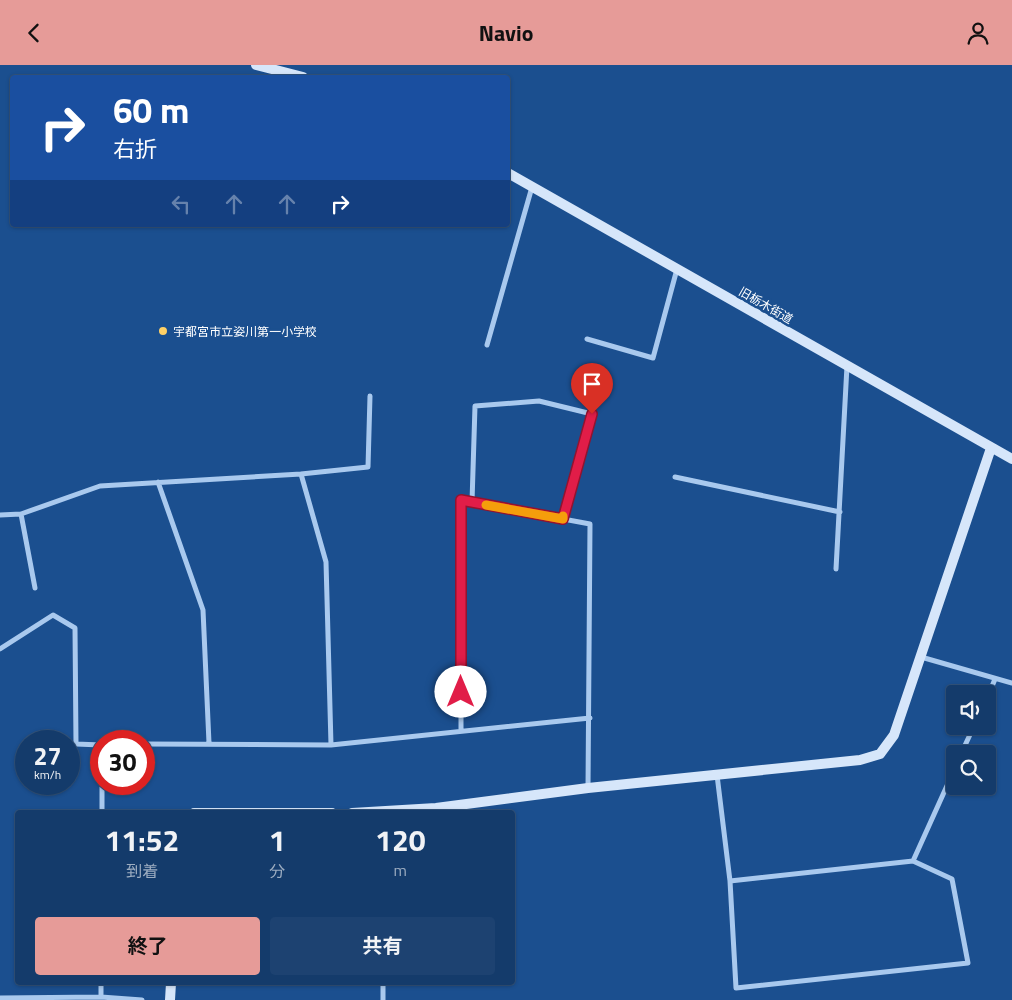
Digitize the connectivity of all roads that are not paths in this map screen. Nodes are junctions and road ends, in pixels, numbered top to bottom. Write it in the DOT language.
graph roads {
  1 [pos="256,65"];
  2 [pos="295,75"];
  3 [pos="510,174"];
  4 [pos="532,187"];
  5 [pos="677,269"];
  6 [pos="586,339"];
  7 [pos="487,345"];
  8 [pos="846,366"];
  9 [pos="370,396"];
  10 [pos="991,448"];
  11 [pos="1012,459"];
  12 [pos="301,474"];
  13 [pos="675,477"];
  14 [pos="158,482"];
  15 [pos="472,502"];
  16 [pos="840,512"];
  17 [pos="20,514"];
  18 [pos="0,515"];
  19 [pos="563,519"];
  20 [pos="836,569"];
  21 [pos="35,588"];
  22 [pos="0,649"];
  23 [pos="921,657"];
  24 [pos="995,679"];
  25 [pos="1012,683"];
  26 [pos="993,685"];
  27 [pos="590,718"];
  28 [pos="461,730"];
  29 [pos="209,743"];
  30 [pos="155,744"];
  31 [pos="90,745"];
  32 [pos="331,745"];
  33 [pos="718,775"];
  34 [pos="588,788"];
  35 [pos="946,788"];
  36 [pos="102,795"];
  37 [pos="102,810"];
  38 [pos="436,810"];
  39 [pos="913,861"];
  40 [pos="730,881"];
  41 [pos="101,985"];
  42 [pos="170,985"];
  43 [pos="384,985"];
  44 [pos="101,997"];
  45 [pos="0,998"];
  46 [pos="142,1000"];
  47 [pos="170,1000"];
  48 [pos="383,1000"];
  1 -- 2 [label="street"];
  3 -- 4 [label="street, 旧栃木街道"];
  4 -- 5 [label="street, 旧栃木街道"];
  4 -- 7 [label="street"];
  5 -- 6 [label="street"];
  5 -- 8 [label="street, 旧栃木街道"];
  8 -- 10 [label="street, 旧栃木街道"];
  8 -- 16 [label="street"];
  9 -- 12 [label="street"];
  10 -- 11 [label="street, 旧栃木街道"];
  10 -- 23 [label="street"];
  12 -- 14 [label="street"];
  12 -- 32 [label="street"];
  13 -- 16 [label="street"];
  14 -- 17 [label="street"];
  14 -- 29 [label="street"];
  15 -- 19 [label="street"];
  15 -- 19 [label="street"];
  15 -- 28 [label="street"];
  16 -- 20 [label="street"];
  17 -- 18 [label="street"];
  17 -- 21 [label="street"];
  19 -- 27 [label="street"];
  22 -- 31 [label="street"];
  23 -- 24 [label="street"];
  23 -- 33 [label="street"];
  24 -- 25 [label="street"];
  24 -- 26 [label="street"];
  27 -- 28 [label="street"];
  27 -- 34 [label="street"];
  28 -- 32 [label="street"];
  29 -- 30 [label="street"];
  29 -- 32 [label="street"];
  33 -- 34 [label="street"];
  33 -- 40 [label="street"];
  34 -- 38 [label="street"];
  35 -- 39 [label="street"];
  36 -- 37 [label="street"];
  39 -- 40 [label="street"];
  39 -- 40 [label="street"];
  41 -- 44 [label="street"];
  42 -- 47 [label="street"];
  43 -- 48 [label="street"];
  44 -- 45 [label="street"];
  44 -- 46 [label="street"];
}
